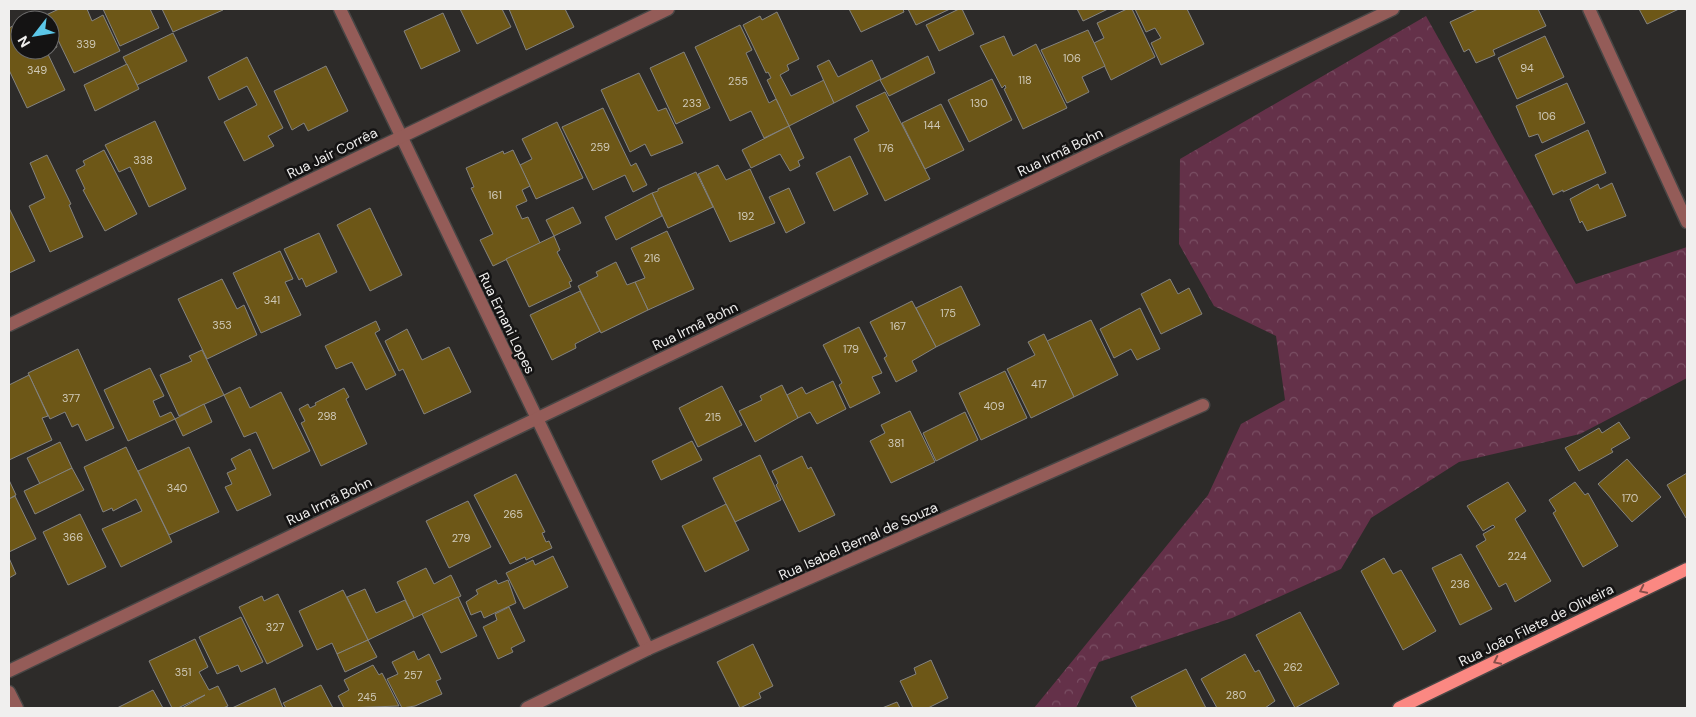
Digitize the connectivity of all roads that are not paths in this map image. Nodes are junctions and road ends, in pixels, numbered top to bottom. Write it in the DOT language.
graph roads {
  1 [pos="340,9"];
  2 [pos="668,9"];
  3 [pos="1393,9"];
  4 [pos="1589,9"];
  5 [pos="401,137"];
  6 [pos="1687,222"];
  7 [pos="9,325"];
  8 [pos="1203,405"];
  9 [pos="536,419"];
  10 [pos="1687,569"];
  11 [pos="648,649"];
  12 [pos="9,671"];
  13 [pos="9,692"];
  14 [pos="17,708"];
  15 [pos="527,708"];
  16 [pos="1398,708"];
  1 -- 5 [label="street, Rua Ernani Lopes"];
  2 -- 5 [label="street, Rua Jair Corrêa"];
  3 -- 9 [label="street, Rua Irmã Bohn"];
  4 -- 6 [label="street"];
  5 -- 7 [label="street, Rua Jair Corrêa"];
  5 -- 9 [label="street, Rua Ernani Lopes"];
  8 -- 11 [label="street, Rua Isabel Bernal de Souza"];
  9 -- 11 [label="street, Rua Ernani Lopes"];
  9 -- 12 [label="street, Rua Irmã Bohn"];
  10 -- 16 [label="main road, Rua João Filete de Oliveira, one-way"];
  11 -- 15 [label="street, Rua Isabel Bernal de Souza"];
  13 -- 14 [label="street"];
}
